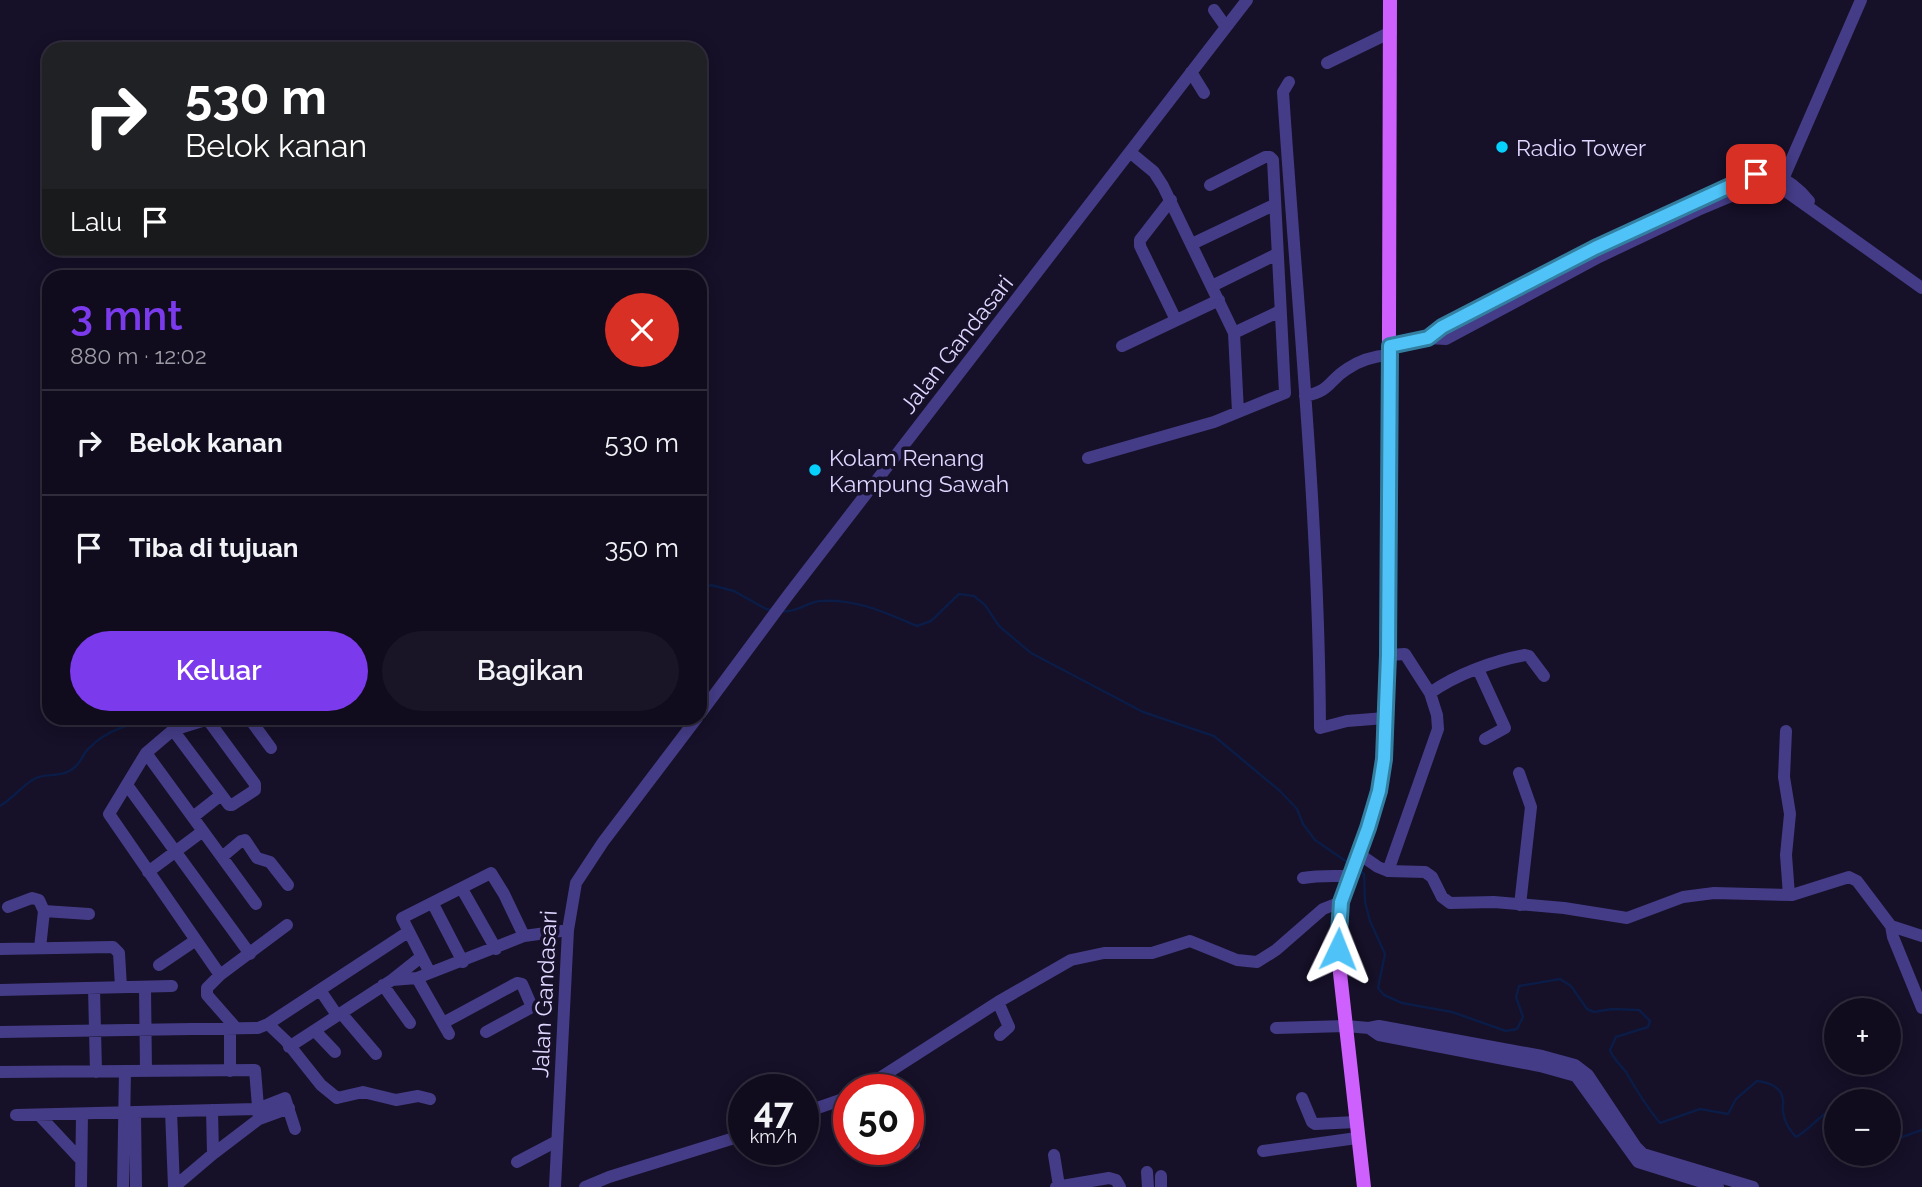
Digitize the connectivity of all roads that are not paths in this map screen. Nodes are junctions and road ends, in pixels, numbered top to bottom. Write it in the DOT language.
graph roads {
  1 [pos="1247,0"];
  2 [pos="1390,0"];
  3 [pos="1861,0"];
  4 [pos="1214,10"];
  5 [pos="1226,27"];
  6 [pos="1391,32"];
  7 [pos="1327,63"];
  8 [pos="1191,72"];
  9 [pos="1289,82"];
  10 [pos="1204,93"];
  11 [pos="1131,153"];
  12 [pos="1783,179"];
  13 [pos="1210,185"];
  14 [pos="1171,200"];
  15 [pos="1274,205"];
  16 [pos="1696,206"];
  17 [pos="1814,212"];
  18 [pos="1192,244"];
  19 [pos="1277,254"];
  20 [pos="1212,286"];
  21 [pos="1922,288"];
  22 [pos="1219,300"];
  23 [pos="1280,310"];
  24 [pos="1176,320"];
  25 [pos="1234,333"];
  26 [pos="1122,346"];
  27 [pos="1390,351"];
  28 [pos="1305,397"];
  29 [pos="1238,412"];
  30 [pos="1088,458"];
  31 [pos="1388,655"];
  32 [pos="1478,669"];
  33 [pos="1544,676"];
  34 [pos="1430,693"];
  35 [pos="707,705"];
  36 [pos="1385,718"];
  37 [pos="190,725"];
  38 [pos="214,725"];
  39 [pos="254,725"];
  40 [pos="692,725"];
  41 [pos="173,730"];
  42 [pos="1786,731"];
  43 [pos="1485,739"];
  44 [pos="271,748"];
  45 [pos="146,753"];
  46 [pos="1519,773"];
  47 [pos="127,785"];
  48 [pos="221,796"];
  49 [pos="192,817"];
  50 [pos="203,831"];
  51 [pos="175,852"];
  52 [pos="222,857"];
  53 [pos="1354,866"];
  54 [pos="1388,871"];
  55 [pos="148,872"];
  56 [pos="1303,878"];
  57 [pos="288,885"];
  58 [pos="463,889"];
  59 [pos="1789,895"];
  60 [pos="1341,902"];
  61 [pos="256,904"];
  62 [pos="433,904"];
  63 [pos="1520,905"];
  64 [pos="8,907"];
  65 [pos="44,911"];
  66 [pos="89,914"];
  67 [pos="287,925"];
  68 [pos="1891,926"];
  69 [pos="568,930"];
  70 [pos="408,932"];
  71 [pos="524,936"];
  72 [pos="1922,936"];
  73 [pos="196,940"];
  74 [pos="40,948"];
  75 [pos="0,949"];
  76 [pos="496,949"];
  77 [pos="250,954"];
  78 [pos="421,957"];
  79 [pos="463,962"];
  80 [pos="159,964"];
  81 [pos="430,974"];
  82 [pos="220,975"];
  83 [pos="417,978"];
  84 [pos="387,983"];
  85 [pos="172,986"];
  86 [pos="121,987"];
  87 [pos="145,987"];
  88 [pos="94,988"];
  89 [pos="0,990"];
  90 [pos="320,990"];
  91 [pos="998,1002"];
  92 [pos="1922,1008"];
  93 [pos="339,1014"];
  94 [pos="410,1023"];
  95 [pos="268,1024"];
  96 [pos="1346,1026"];
  97 [pos="233,1028"];
  98 [pos="1276,1028"];
  99 [pos="95,1030"];
  100 [pos="146,1030"];
  101 [pos="315,1031"];
  102 [pos="0,1032"];
  103 [pos="486,1032"];
  104 [pos="1000,1035"];
  105 [pos="289,1047"];
  106 [pos="335,1052"];
  107 [pos="376,1054"];
  108 [pos="1541,1061"];
  109 [pos="125,1071"];
  110 [pos="146,1071"];
  111 [pos="230,1071"];
  112 [pos="0,1072"];
  113 [pos="96,1072"];
  114 [pos="899,1074"];
  115 [pos="256,1082"];
  116 [pos="1302,1097"];
  117 [pos="430,1099"];
  118 [pos="274,1103"];
  119 [pos="289,1108"];
  120 [pos="212,1110"];
  121 [pos="171,1111"];
  122 [pos="129,1112"];
  123 [pos="82,1114"];
  124 [pos="258,1114"];
  125 [pos="16,1115"];
  126 [pos="39,1115"];
  127 [pos="1356,1122"];
  128 [pos="295,1129"];
  129 [pos="1357,1139"];
  130 [pos="728,1140"];
  131 [pos="557,1141"];
  132 [pos="1263,1150"];
  133 [pos="213,1154"];
  134 [pos="1054,1155"];
  135 [pos="81,1160"];
  136 [pos="517,1162"];
  137 [pos="1147,1172"];
  138 [pos="81,1187"];
  139 [pos="123,1187"];
  140 [pos="136,1187"];
  141 [pos="174,1187"];
  142 [pos="555,1187"];
  143 [pos="585,1187"];
  144 [pos="1058,1187"];
  145 [pos="1120,1187"];
  146 [pos="1148,1187"];
  147 [pos="1364,1187"];
  148 [pos="1718,1187"];
  149 [pos="1753,1187"];
  1 -- 5 [label="street, Jalan Gandasari"];
  2 -- 6 [label="main road"];
  3 -- 12 [label="street"];
  4 -- 5 [label="street"];
  5 -- 8 [label="street, Jalan Gandasari"];
  6 -- 7 [label="street"];
  6 -- 27 [label="main road"];
  8 -- 10 [label="street"];
  8 -- 11 [label="street, Jalan Gandasari"];
  9 -- 28 [label="street"];
  11 -- 14 [label="street"];
  11 -- 35 [label="street, Jalan Gandasari"];
  12 -- 16 [label="street"];
  12 -- 17 [label="street"];
  13 -- 15 [label="street"];
  14 -- 18 [label="street"];
  14 -- 24 [label="street"];
  15 -- 18 [label="street"];
  15 -- 19 [label="street"];
  16 -- 17 [label="street"];
  16 -- 27 [label="street"];
  17 -- 21 [label="street"];
  18 -- 20 [label="street"];
  19 -- 20 [label="street"];
  19 -- 23 [label="street"];
  20 -- 22 [label="street"];
  22 -- 24 [label="street"];
  22 -- 25 [label="street"];
  23 -- 25 [label="street"];
  23 -- 29 [label="street"];
  24 -- 26 [label="street"];
  25 -- 29 [label="street"];
  27 -- 28 [label="street"];
  27 -- 31 [label="main road"];
  28 -- 36 [label="street"];
  29 -- 30 [label="street"];
  31 -- 34 [label="street"];
  31 -- 36 [label="main road"];
  32 -- 33 [label="street"];
  32 -- 34 [label="street"];
  32 -- 43 [label="street"];
  34 -- 54 [label="street"];
  36 -- 53 [label="main road"];
  37 -- 41 [label="street"];
  38 -- 48 [label="street"];
  39 -- 44 [label="street"];
  40 -- 69 [label="street, Jalan Gandasari"];
  41 -- 45 [label="street"];
  41 -- 48 [label="street"];
  42 -- 59 [label="street"];
  45 -- 47 [label="street"];
  45 -- 49 [label="street"];
  46 -- 63 [label="street"];
  47 -- 51 [label="street"];
  47 -- 55 [label="street"];
  48 -- 49 [label="street"];
  49 -- 50 [label="street"];
  50 -- 51 [label="street"];
  50 -- 52 [label="street"];
  51 -- 55 [label="street"];
  51 -- 77 [label="street"];
  52 -- 57 [label="street"];
  52 -- 61 [label="street"];
  53 -- 54 [label="street"];
  53 -- 56 [label="street"];
  53 -- 60 [label="main road"];
  54 -- 63 [label="street"];
  55 -- 73 [label="street"];
  58 -- 62 [label="street"];
  58 -- 71 [label="street"];
  58 -- 76 [label="street"];
  59 -- 63 [label="street"];
  59 -- 68 [label="street"];
  60 -- 91 [label="street"];
  60 -- 96 [label="main road"];
  62 -- 70 [label="street"];
  62 -- 79 [label="street"];
  64 -- 65 [label="street"];
  65 -- 66 [label="street"];
  65 -- 74 [label="street"];
  67 -- 77 [label="street"];
  68 -- 72 [label="street"];
  68 -- 92 [label="street"];
  69 -- 71 [label="street"];
  69 -- 131 [label="street, Jalan Gandasari"];
  70 -- 78 [label="street"];
  70 -- 90 [label="street"];
  71 -- 76 [label="street"];
  73 -- 80 [label="street"];
  73 -- 82 [label="street"];
  74 -- 75 [label="street"];
  74 -- 86 [label="street"];
  76 -- 79 [label="street"];
  77 -- 82 [label="street"];
  78 -- 81 [label="street"];
  78 -- 84 [label="street"];
  79 -- 81 [label="street"];
  81 -- 83 [label="street"];
  82 -- 97 [label="street"];
  83 -- 84 [label="street"];
  83 -- 103 [label="street"];
  84 -- 93 [label="street"];
  84 -- 94 [label="street"];
  85 -- 87 [label="street"];
  86 -- 87 [label="street"];
  86 -- 88 [label="street"];
  87 -- 100 [label="street"];
  88 -- 89 [label="street"];
  88 -- 99 [label="street"];
  90 -- 93 [label="street"];
  90 -- 95 [label="street"];
  91 -- 104 [label="street"];
  91 -- 114 [label="street"];
  93 -- 101 [label="street"];
  93 -- 107 [label="street"];
  95 -- 97 [label="street"];
  95 -- 105 [label="street"];
  96 -- 98 [label="street"];
  96 -- 108 [label="street"];
  96 -- 127 [label="main road"];
  97 -- 100 [label="street"];
  97 -- 111 [label="street"];
  99 -- 100 [label="street"];
  99 -- 102 [label="street"];
  99 -- 113 [label="street"];
  100 -- 110 [label="street"];
  101 -- 105 [label="street"];
  101 -- 106 [label="street"];
  105 -- 117 [label="street"];
  108 -- 148 [label="street"];
  108 -- 149 [label="street"];
  109 -- 110 [label="street"];
  109 -- 113 [label="street"];
  109 -- 122 [label="street"];
  110 -- 111 [label="street"];
  111 -- 115 [label="street"];
  112 -- 113 [label="street"];
  115 -- 118 [label="street"];
  115 -- 124 [label="street"];
  116 -- 127 [label="street"];
  118 -- 119 [label="street"];
  118 -- 124 [label="street"];
  119 -- 124 [label="street"];
  119 -- 128 [label="street"];
  120 -- 121 [label="street"];
  120 -- 124 [label="street"];
  120 -- 133 [label="street"];
  121 -- 122 [label="street"];
  121 -- 141 [label="street"];
  122 -- 123 [label="street"];
  122 -- 139 [label="street"];
  122 -- 140 [label="street"];
  123 -- 126 [label="street"];
  123 -- 135 [label="street"];
  124 -- 133 [label="street"];
  125 -- 126 [label="street"];
  126 -- 135 [label="street"];
  127 -- 129 [label="main road"];
  129 -- 132 [label="street"];
  129 -- 147 [label="main road"];
  130 -- 143 [label="street"];
  131 -- 136 [label="street"];
  131 -- 142 [label="street, Jalan Gandasari"];
  133 -- 141 [label="street"];
  134 -- 144 [label="street"];
  135 -- 138 [label="street"];
  137 -- 146 [label="street"];
  144 -- 145 [label="street"];
}
